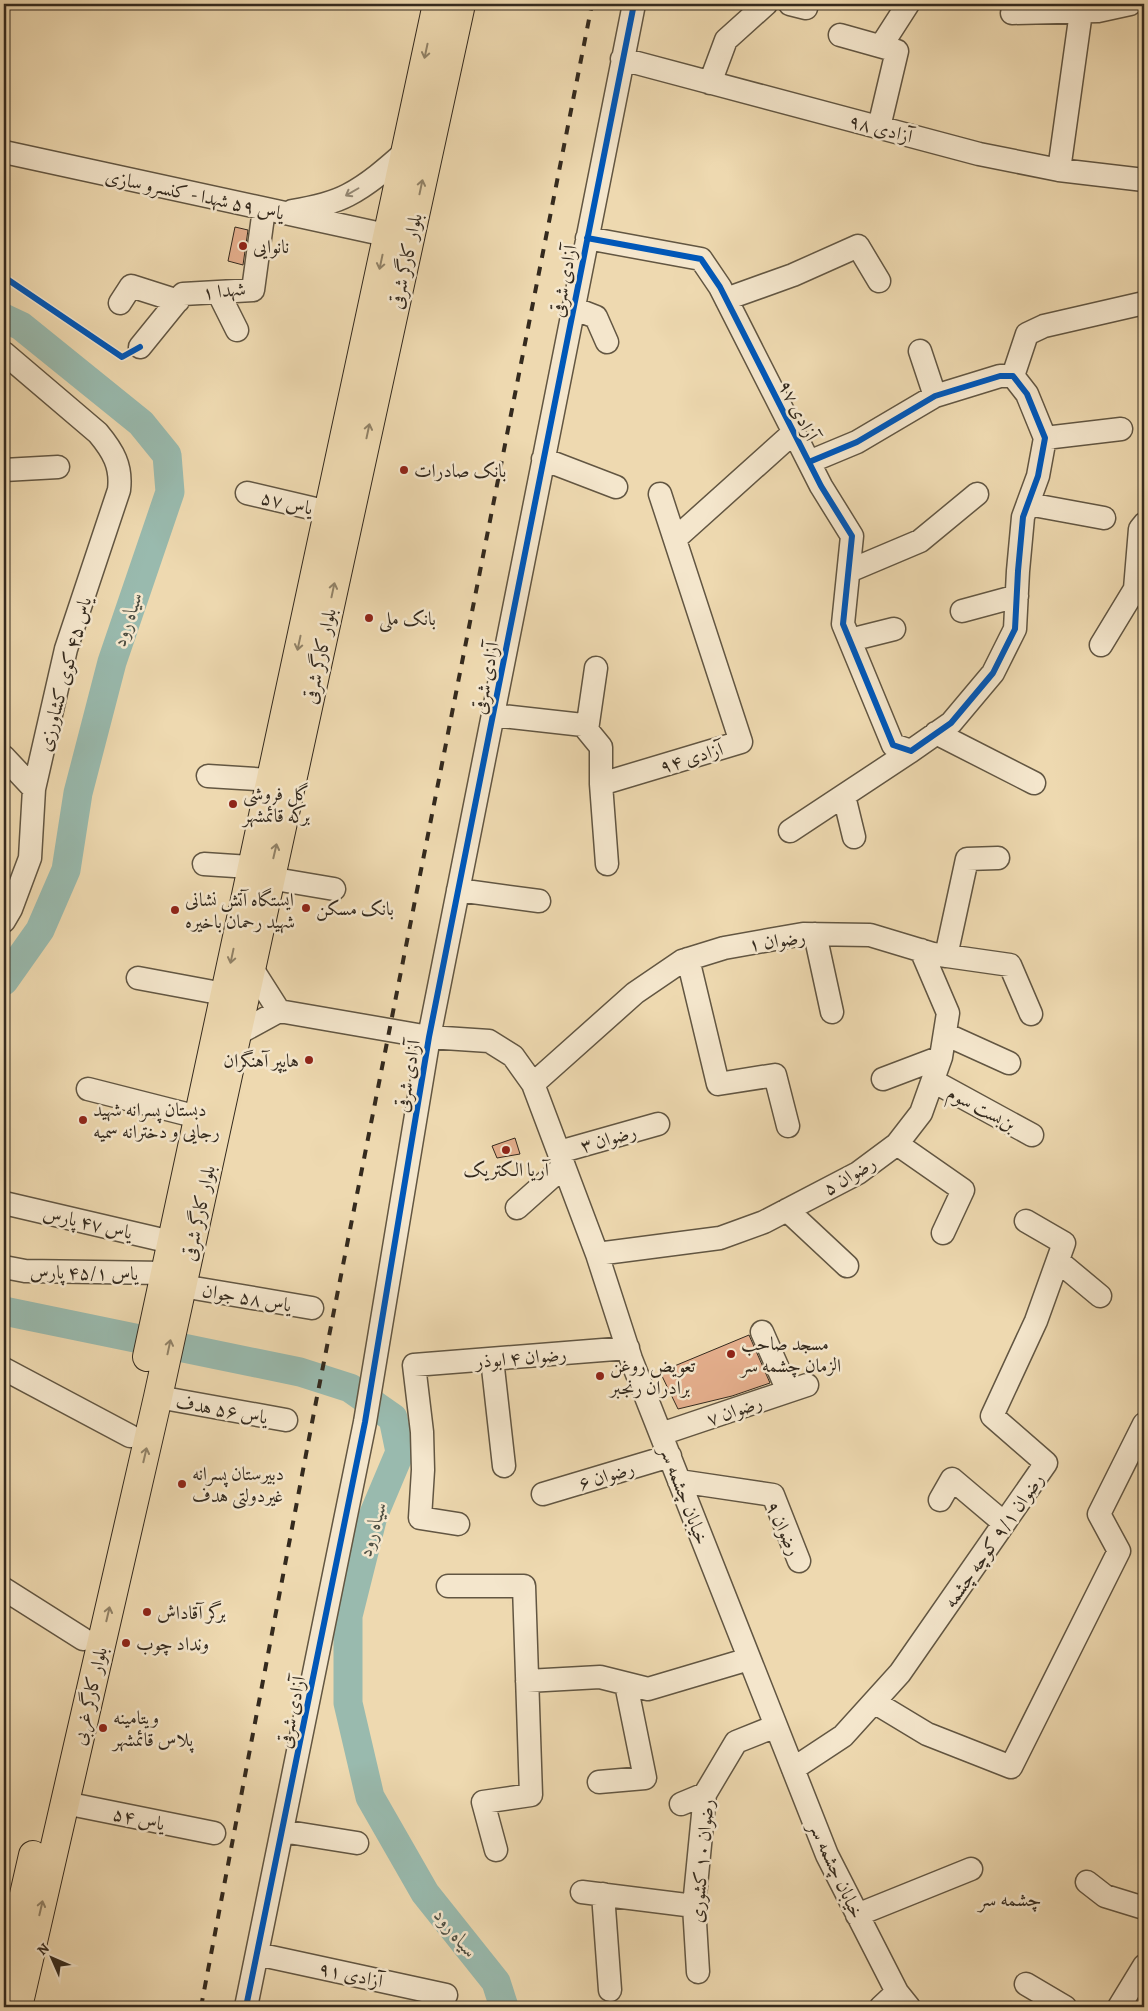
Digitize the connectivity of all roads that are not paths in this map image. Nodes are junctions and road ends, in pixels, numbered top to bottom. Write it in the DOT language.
graph roads {
  1 [pos="437,4"];
  2 [pos="461,4"];
  3 [pos="634,4"];
  4 [pos="766,4"];
  5 [pos="908,4"];
  6 [pos="1130,4"];
  7 [pos="1012,12"];
  8 [pos="1081,12"];
  9 [pos="840,35"];
  10 [pos="880,46"];
  11 [pos="622,60"];
  12 [pos="710,83"];
  13 [pos="879,127"];
  14 [pos="4,152"];
  15 [pos="404,153"];
  16 [pos="1059,170"];
  17 [pos="1144,180"];
  18 [pos="274,211"];
  19 [pos="386,235"];
  20 [pos="587,238"];
  21 [pos="880,281"];
  22 [pos="126,285"];
  23 [pos="218,292"];
  24 [pos="726,299"];
  25 [pos="178,301"];
  26 [pos="1144,304"];
  27 [pos="573,308"];
  28 [pos="237,330"];
  29 [pos="607,342"];
  30 [pos="140,347"];
  31 [pos="920,351"];
  32 [pos="4,352"];
  33 [pos="1013,376"];
  34 [pos="935,396"];
  35 [pos="1121,429"];
  36 [pos="793,433"];
  37 [pos="1045,438"];
  38 [pos="543,459"];
  39 [pos="809,462"];
  40 [pos="58,467"];
  41 [pos="4,470"];
  42 [pos="616,487"];
  43 [pos="247,493"];
  44 [pos="660,494"];
  45 [pos="977,494"];
  46 [pos="1028,504"];
  47 [pos="328,512"];
  48 [pos="1104,518"];
  49 [pos="1144,524"];
  50 [pos="675,539"];
  51 [pos="849,571"];
  52 [pos="1017,596"];
  53 [pos="962,611"];
  54 [pos="894,629"];
  55 [pos="850,640"];
  56 [pos="1101,645"];
  57 [pos="596,668"];
  58 [pos="302,684"];
  59 [pos="493,715"];
  60 [pos="586,730"];
  61 [pos="936,733"];
  62 [pos="902,748"];
  63 [pos="4,757"];
  64 [pos="208,776"];
  65 [pos="270,780"];
  66 [pos="1034,783"];
  67 [pos="601,784"];
  68 [pos="34,790"];
  69 [pos="844,796"];
  70 [pos="790,831"];
  71 [pos="854,837"];
  72 [pos="998,858"];
  73 [pos="204,864"];
  74 [pos="607,864"];
  75 [pos="260,873"];
  76 [pos="334,889"];
  77 [pos="458,890"];
  78 [pos="539,901"];
  79 [pos="4,921"];
  80 [pos="815,934"];
  81 [pos="921,950"];
  82 [pos="946,956"];
  83 [pos="688,959"];
  84 [pos="251,967"];
  85 [pos="138,978"];
  86 [pos="224,994"];
  87 [pos="280,1011"];
  88 [pos="832,1012"];
  89 [pos="1031,1014"];
  90 [pos="236,1034"];
  91 [pos="945,1034"];
  92 [pos="429,1037"];
  93 [pos="941,1057"];
  94 [pos="1008,1063"];
  95 [pos="883,1079"];
  96 [pos="932,1081"];
  97 [pos="533,1084"];
  98 [pos="88,1089"];
  99 [pos="198,1117"];
  100 [pos="658,1124"];
  101 [pos="788,1126"];
  102 [pos="1032,1135"];
  103 [pos="897,1144"];
  104 [pos="561,1159"];
  105 [pos="4,1203"];
  106 [pos="517,1208"];
  107 [pos="787,1210"];
  108 [pos="1026,1221"];
  109 [pos="943,1233"];
  110 [pos="171,1242"];
  111 [pos="597,1254"];
  112 [pos="1058,1261"];
  113 [pos="847,1266"];
  114 [pos="4,1267"];
  115 [pos="170,1294"];
  116 [pos="1100,1296"];
  117 [pos="312,1308"];
  118 [pos="762,1332"];
  119 [pos="628,1348"];
  120 [pos="492,1359"];
  121 [pos="4,1369"];
  122 [pos="153,1388"];
  123 [pos="286,1420"];
  124 [pos="1144,1424"];
  125 [pos="661,1434"];
  126 [pos="130,1436"];
  127 [pos="670,1456"];
  128 [pos="504,1466"];
  129 [pos="679,1481"];
  130 [pos="543,1494"];
  131 [pos="940,1500"];
  132 [pos="1004,1523"];
  133 [pos="458,1524"];
  134 [pos="799,1562"];
  135 [pos="448,1586"];
  136 [pos="4,1589"];
  137 [pos="83,1639"];
  138 [pos="749,1659"];
  139 [pos="527,1681"];
  140 [pos="626,1684"];
  141 [pos="874,1702"];
  142 [pos="776,1726"];
  143 [pos="793,1769"];
  144 [pos="599,1782"];
  145 [pos="705,1794"];
  146 [pos="65,1803"];
  147 [pos="681,1804"];
  148 [pos="282,1831"];
  149 [pos="214,1833"];
  150 [pos="357,1843"];
  151 [pos="496,1850"];
  152 [pos="971,1869"];
  153 [pos="1087,1882"];
  154 [pos="694,1906"];
  155 [pos="1144,1908"];
  156 [pos="857,1915"];
  157 [pos="256,1954"];
  158 [pos="1144,1966"];
  159 [pos="698,1972"];
  160 [pos="15,1973"];
  161 [pos="1026,1984"];
  162 [pos="610,1990"];
  163 [pos="446,1995"];
  164 [pos="896,2002"];
  165 [pos="13,2007"];
  166 [pos="18,2007"];
  167 [pos="246,2007"];
  168 [pos="1065,2007"];
  169 [pos="1119,2007"];
  1 -- 15 [label="main road, بلوار کارگر شرقی, one-way"];
  58 -- 2 [label="main road, بلوار کارگر شرقی, one-way"];
  3 -- 11 [label="street, آزادی شرقی"];
  4 -- 12 [label="street"];
  5 -- 10 [label="street"];
  6 -- 8 [label="street"];
  7 -- 8 [label="street"];
  8 -- 16 [label="street"];
  9 -- 10 [label="street"];
  10 -- 13 [label="street"];
  11 -- 12 [label="street, آزادی ۹۸"];
  11 -- 20 [label="street, آزادی شرقی"];
  12 -- 13 [label="street, آزادی ۹۸"];
  13 -- 16 [label="street, آزادی ۹۸"];
  14 -- 18 [label="street, یاس ۵۹ شهدا - کنسرو سازی"];
  15 -- 18 [label="street, one-way"];
  15 -- 19 [label="main road, بلوار کارگر شرقی"];
  16 -- 17 [label="street, آزادی ۹۸"];
  18 -- 19 [label="street, یاس ۵۹ شهدا - کنسرو سازی"];
  18 -- 23 [label="street, شهدا ۱"];
  19 -- 47 [label="main road, بلوار کارگر شرقی, one-way"];
  20 -- 24 [label="street, آزادی ۹۷"];
  20 -- 27 [label="street, آزادی شرقی"];
  21 -- 24 [label="street"];
  22 -- 25 [label="street"];
  23 -- 25 [label="street, شهدا ۱"];
  23 -- 28 [label="street"];
  24 -- 36 [label="street, آزادی ۹۷"];
  25 -- 30 [label="street, شهدا ۱"];
  26 -- 33 [label="street"];
  27 -- 29 [label="street"];
  27 -- 38 [label="street, آزادی شرقی"];
  31 -- 34 [label="street"];
  32 -- 68 [label="street, یاس ۴۵ کوی کشاورزی"];
  33 -- 34 [label="street"];
  33 -- 37 [label="street"];
  34 -- 39 [label="street"];
  35 -- 37 [label="street"];
  36 -- 39 [label="street, آزادی ۹۷"];
  36 -- 50 [label="street"];
  37 -- 46 [label="street"];
  38 -- 42 [label="street"];
  38 -- 59 [label="street, آزادی شرقی"];
  39 -- 51 [label="street, آزادی ۹۷"];
  40 -- 41 [label="street"];
  43 -- 47 [label="street, یاس ۵۷"];
  44 -- 50 [label="street, آزادی ۹۴"];
  45 -- 51 [label="street"];
  46 -- 48 [label="street"];
  46 -- 52 [label="street"];
  47 -- 58 [label="main road, بلوار کارگر شرقی, one-way"];
  49 -- 56 [label="street"];
  50 -- 67 [label="street, آزادی ۹۴"];
  51 -- 55 [label="street, آزادی ۹۷"];
  52 -- 53 [label="street"];
  52 -- 61 [label="street"];
  54 -- 55 [label="street"];
  55 -- 62 [label="street, آزادی ۹۷"];
  57 -- 60 [label="street"];
  58 -- 65 [label="main road, بلوار کارگر شرقی"];
  75 -- 58 [label="main road, بلوار کارگر شرقی, one-way"];
  59 -- 60 [label="street"];
  59 -- 77 [label="street, آزادی شرقی"];
  60 -- 67 [label="street"];
  61 -- 62 [label="street"];
  61 -- 66 [label="street"];
  62 -- 69 [label="street"];
  63 -- 68 [label="street"];
  64 -- 65 [label="street"];
  65 -- 75 [label="main road, بلوار کارگر شرقی"];
  67 -- 74 [label="street"];
  68 -- 79 [label="street, یاس ۴۵ کوی کشاورزی"];
  69 -- 70 [label="street"];
  69 -- 71 [label="street"];
  72 -- 82 [label="street"];
  73 -- 75 [label="street"];
  75 -- 76 [label="street"];
  75 -- 84 [label="main road, بلوار کارگر شرقی"];
  75 -- 86 [label="main road, بلوار کارگر شرقی, one-way"];
  77 -- 78 [label="street"];
  77 -- 92 [label="street, آزادی شرقی"];
  80 -- 81 [label="street, رضوان ۱"];
  80 -- 83 [label="street, رضوان ۱"];
  80 -- 88 [label="street"];
  81 -- 82 [label="street, رضوان ۱"];
  81 -- 91 [label="street, رضوان ۵"];
  82 -- 89 [label="street, رضوان ۱"];
  83 -- 97 [label="street, رضوان ۱"];
  83 -- 101 [label="street"];
  84 -- 87 [label="street"];
  84 -- 90 [label="main road, بلوار کارگر شرقی"];
  85 -- 86 [label="street"];
  86 -- 99 [label="main road, بلوار کارگر شرقی"];
  87 -- 90 [label="street"];
  87 -- 92 [label="street, خیابان چشمه سر"];
  90 -- 115 [label="main road, بلوار کارگر شرقی"];
  91 -- 93 [label="street, رضوان ۵"];
  91 -- 94 [label="street"];
  92 -- 97 [label="street, خیابان چشمه سر"];
  92 -- 148 [label="street, آزادی شرقی"];
  93 -- 95 [label="street"];
  93 -- 96 [label="street, رضوان ۵"];
  96 -- 102 [label="street, بن‌بست سوم"];
  96 -- 103 [label="street, رضوان ۵"];
  97 -- 104 [label="street, خیابان چشمه سر"];
  98 -- 99 [label="street"];
  99 -- 110 [label="main road, بلوار کارگر شرقی"];
  100 -- 104 [label="street, رضوان ۳"];
  103 -- 107 [label="street, رضوان ۵"];
  103 -- 109 [label="street"];
  104 -- 106 [label="street"];
  104 -- 111 [label="street, خیابان چشمه سر"];
  105 -- 110 [label="street, یاس ۴۷ پارس"];
  107 -- 111 [label="street, رضوان ۵"];
  107 -- 113 [label="street"];
  108 -- 112 [label="street, رضوان ۹/۱ کوچه چشمه"];
  110 -- 115 [label="main road, بلوار کارگر شرقی"];
  111 -- 119 [label="street, خیابان چشمه سر"];
  112 -- 116 [label="street"];
  112 -- 132 [label="street, رضوان ۹/۱ کوچه چشمه"];
  114 -- 115 [label="street, یاس ۴۵/۱ پارس"];
  115 -- 117 [label="street, یاس ۵۸ جوان"];
  115 -- 122 [label="main road"];
  118 -- 125 [label="street, رضوان ۷"];
  119 -- 120 [label="street, رضوان ۴ ابوذر"];
  119 -- 125 [label="street, خیابان چشمه سر"];
  120 -- 128 [label="street"];
  120 -- 133 [label="street, رضوان ۴ ابوذر"];
  121 -- 126 [label="street"];
  122 -- 123 [label="street, یاس ۵۶ هدف"];
  122 -- 126 [label="main road, بلوار کارگر غربی"];
  146 -- 122 [label="main road, بلوار کارگر غربی, one-way"];
  124 -- 141 [label="street"];
  125 -- 127 [label="street, خیابان چشمه سر"];
  126 -- 137 [label="main road, بلوار کارگر غربی"];
  127 -- 129 [label="street, خیابان چشمه سر"];
  127 -- 130 [label="street, رضوان ۶"];
  129 -- 134 [label="street, رضوان ۹"];
  129 -- 138 [label="street, خیابان چشمه سر"];
  131 -- 132 [label="street"];
  132 -- 141 [label="street, رضوان ۹/۱ کوچه چشمه"];
  135 -- 139 [label="street"];
  136 -- 137 [label="street"];
  137 -- 160 [label="main road, بلوار کارگر غربی"];
  138 -- 140 [label="street"];
  138 -- 142 [label="street, خیابان چشمه سر"];
  139 -- 140 [label="street"];
  139 -- 151 [label="street"];
  140 -- 144 [label="street"];
  141 -- 143 [label="street, رضوان ۹/۱ کوچه چشمه"];
  142 -- 143 [label="street, خیابان چشمه سر"];
  142 -- 145 [label="street, رضوان ۱۰ کشوری"];
  143 -- 156 [label="street, خیابان چشمه سر"];
  145 -- 147 [label="street"];
  145 -- 154 [label="street, رضوان ۱۰ کشوری"];
  146 -- 149 [label="street, یاس ۵۴"];
  160 -- 146 [label="main road, بلوار کارگر غربی, one-way"];
  148 -- 150 [label="street"];
  148 -- 157 [label="street, آزادی شرقی"];
  152 -- 156 [label="street"];
  153 -- 155 [label="street"];
  154 -- 159 [label="street, رضوان ۱۰ کشوری"];
  154 -- 162 [label="street"];
  156 -- 164 [label="street, خیابان چشمه سر"];
  157 -- 163 [label="street, آزادی ۹۱"];
  157 -- 167 [label="street, آزادی شرقی"];
  158 -- 169 [label="street"];
  160 -- 165 [label="main road"];
  160 -- 166 [label="main road, بلوار کارگر غربی"];
  161 -- 168 [label="street"];
}
